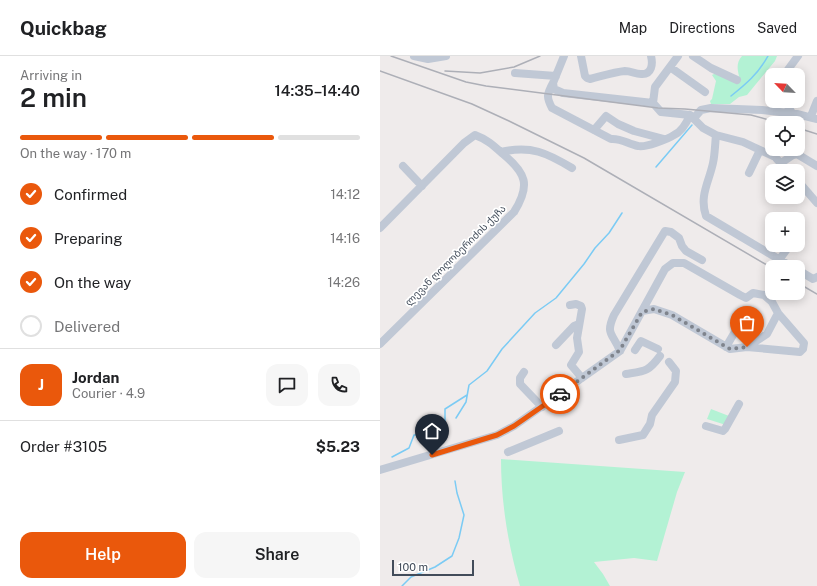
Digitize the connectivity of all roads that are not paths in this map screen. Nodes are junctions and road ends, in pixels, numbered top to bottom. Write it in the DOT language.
graph roads {
  1 [pos="414,56"];
  2 [pos="446,56"];
  3 [pos="564,56"];
  4 [pos="581,56"];
  5 [pos="651,56"];
  6 [pos="678,56"];
  7 [pos="693,56"];
  8 [pos="798,56"];
  9 [pos="670,67"];
  10 [pos="789,68"];
  11 [pos="515,74"];
  12 [pos="554,79"];
  13 [pos="737,80"];
  14 [pos="705,92"];
  15 [pos="817,101"];
  16 [pos="653,103"];
  17 [pos="789,108"];
  18 [pos="792,113"];
  19 [pos="692,117"];
  20 [pos="814,118"];
  21 [pos="594,130"];
  22 [pos="716,135"];
  23 [pos="664,139"];
  24 [pos="760,150"];
  25 [pos="501,152"];
  26 [pos="781,163"];
  27 [pos="403,166"];
  28 [pos="817,166"];
  29 [pos="572,168"];
  30 [pos="750,173"];
  31 [pos="422,186"];
  32 [pos="805,189"];
  33 [pos="817,203"];
  34 [pos="380,228"];
  35 [pos="785,252"];
  36 [pos="702,260"];
  37 [pos="779,260"];
  38 [pos="805,274"];
  39 [pos="817,277"];
  40 [pos="570,305"];
  41 [pos="642,312"];
  42 [pos="778,313"];
  43 [pos="579,324"];
  44 [pos="736,330"];
  45 [pos="380,344"];
  46 [pos="556,345"];
  47 [pos="726,347"];
  48 [pos="747,347"];
  49 [pos="620,350"];
  50 [pos="635,350"];
  51 [pos="669,362"];
  52 [pos="524,372"];
  53 [pos="626,374"];
  54 [pos="582,378"];
  55 [pos="739,404"];
  56 [pos="542,407"];
  57 [pos="706,426"];
  58 [pos="559,432"];
  59 [pos="619,440"];
  60 [pos="508,452"];
  61 [pos="380,470"];
  1 -- 2 [label="street"];
  3 -- 12 [label="street"];
  4 -- 5 [label="street"];
  6 -- 9 [label="street"];
  7 -- 13 [label="street"];
  8 -- 10 [label="street"];
  9 -- 14 [label="street"];
  9 -- 16 [label="street"];
  11 -- 12 [label="street"];
  12 -- 16 [label="street"];
  12 -- 21 [label="street"];
  15 -- 20 [label="street"];
  16 -- 19 [label="street"];
  17 -- 18 [label="street"];
  18 -- 19 [label="street"];
  18 -- 20 [label="street"];
  19 -- 22 [label="street"];
  19 -- 23 [label="street"];
  21 -- 23 [label="street"];
  21 -- 23 [label="street"];
  22 -- 24 [label="street"];
  22 -- 37 [label="street"];
  24 -- 26 [label="street"];
  24 -- 30 [label="street"];
  25 -- 29 [label="street"];
  25 -- 31 [label="street, ლევან ღოღობერიძის ქუჩა"];
  25 -- 45 [label="street, ლევან ღოღობერიძის ქუჩა"];
  26 -- 28 [label="street"];
  27 -- 31 [label="street"];
  31 -- 34 [label="street, ლევან ღოღობერიძის ქუჩა"];
  32 -- 33 [label="street"];
  35 -- 37 [label="street"];
  36 -- 49 [label="street"];
  38 -- 39 [label="street"];
  40 -- 43 [label="street"];
  41 -- 42 [label="street"];
  41 -- 47 [label="street"];
  41 -- 49 [label="street"];
  42 -- 48 [label="street"];
  42 -- 48 [label="street"];
  43 -- 46 [label="street"];
  43 -- 54 [label="street"];
  44 -- 47 [label="street"];
  47 -- 48 [label="street"];
  49 -- 54 [label="street"];
  50 -- 53 [label="street"];
  51 -- 59 [label="street"];
  52 -- 56 [label="street"];
  54 -- 56 [label="street"];
  55 -- 57 [label="street"];
  56 -- 61 [label="street"];
  58 -- 60 [label="street"];
}
